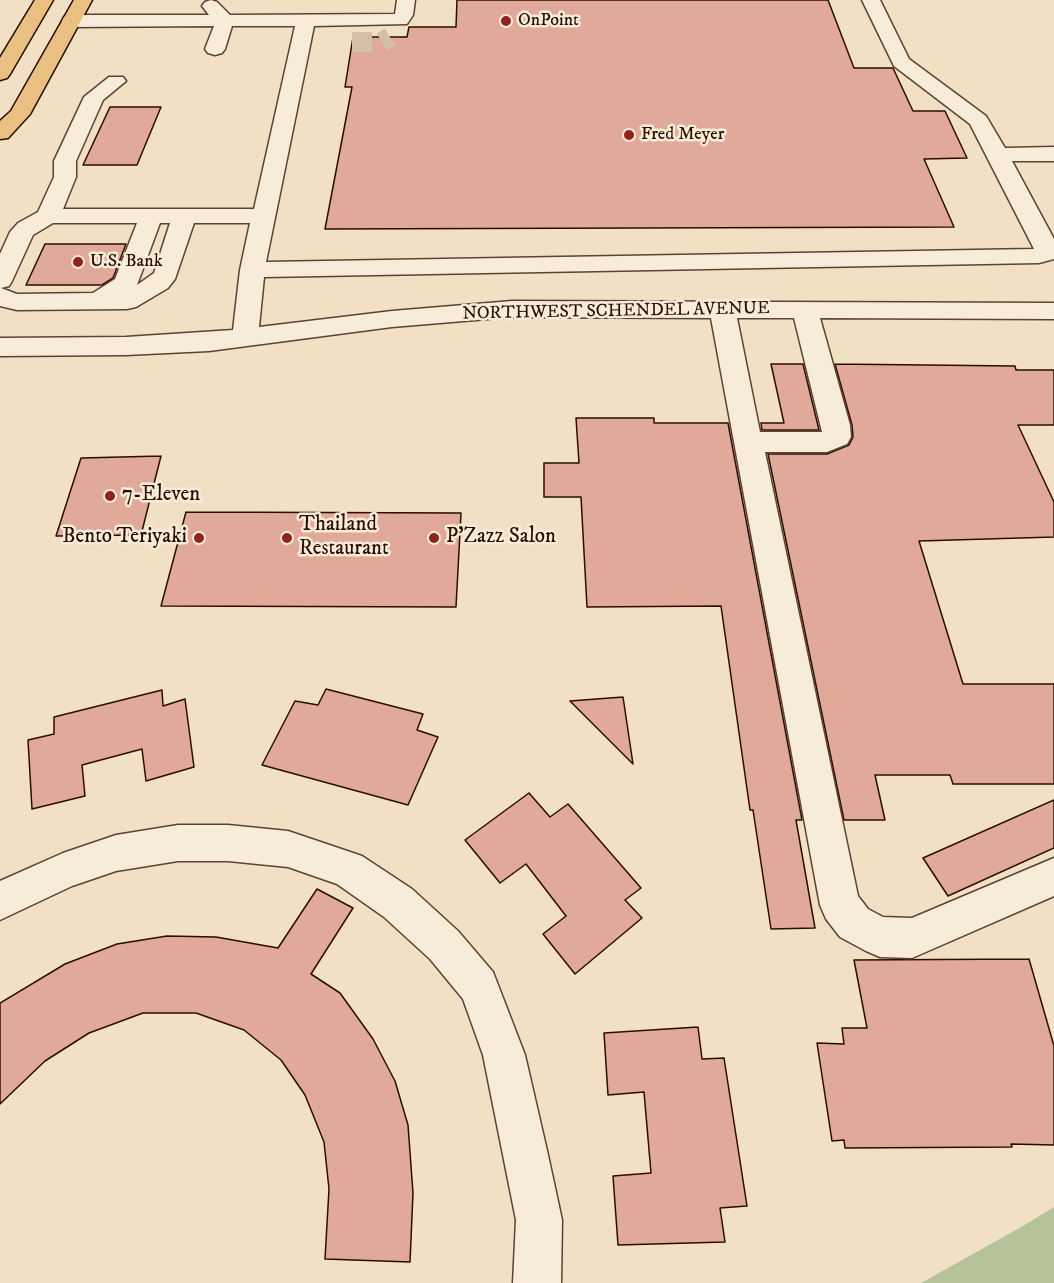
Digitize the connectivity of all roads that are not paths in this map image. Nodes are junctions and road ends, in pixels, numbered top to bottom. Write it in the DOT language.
graph roads {
  1 [pos="44,0"];
  2 [pos="82,0"];
  3 [pos="206,0"];
  4 [pos="871,0"];
  5 [pos="398,19"];
  6 [pos="225,20"];
  7 [pos="306,20"];
  8 [pos="71,21"];
  9 [pos="214,49"];
  10 [pos="0,74"];
  11 [pos="116,81"];
  12 [pos="0,133"];
  13 [pos="1054,154"];
  14 [pos="998,155"];
  15 [pos="48,216"];
  16 [pos="151,216"];
  17 [pos="192,216"];
  18 [pos="263,216"];
  19 [pos="252,270"];
  20 [pos="0,280"];
  21 [pos="0,296"];
  22 [pos="99,302"];
  23 [pos="722,309"];
  24 [pos="805,310"];
  25 [pos="1054,311"];
  26 [pos="244,338"];
  27 [pos="0,347"];
  28 [pos="748,441"];
  29 [pos="1054,877"];
  30 [pos="0,901"];
  31 [pos="537,1283"];
  1 -- 10 [label="main road"];
  2 -- 8 [label="main road"];
  3 -- 6 [label="street"];
  4 -- 14 [label="street"];
  5 -- 7 [label="street"];
  6 -- 7 [label="street"];
  6 -- 8 [label="street"];
  6 -- 9 [label="street"];
  7 -- 18 [label="street"];
  8 -- 12 [label="main road"];
  11 -- 15 [label="street"];
  13 -- 14 [label="street"];
  14 -- 19 [label="street"];
  15 -- 16 [label="street"];
  15 -- 20 [label="street"];
  16 -- 17 [label="street"];
  16 -- 22 [label="street"];
  17 -- 18 [label="street"];
  17 -- 22 [label="street"];
  18 -- 19 [label="street"];
  19 -- 26 [label="street"];
  21 -- 22 [label="street"];
  23 -- 24 [label="street, NORTHWEST SCHENDEL AVENUE"];
  23 -- 26 [label="street, NORTHWEST SCHENDEL AVENUE"];
  23 -- 28 [label="street"];
  24 -- 25 [label="street, NORTHWEST SCHENDEL AVENUE"];
  24 -- 28 [label="street"];
  26 -- 27 [label="street, NORTHWEST SCHENDEL AVENUE"];
  28 -- 29 [label="street"];
  30 -- 31 [label="street"];
}
